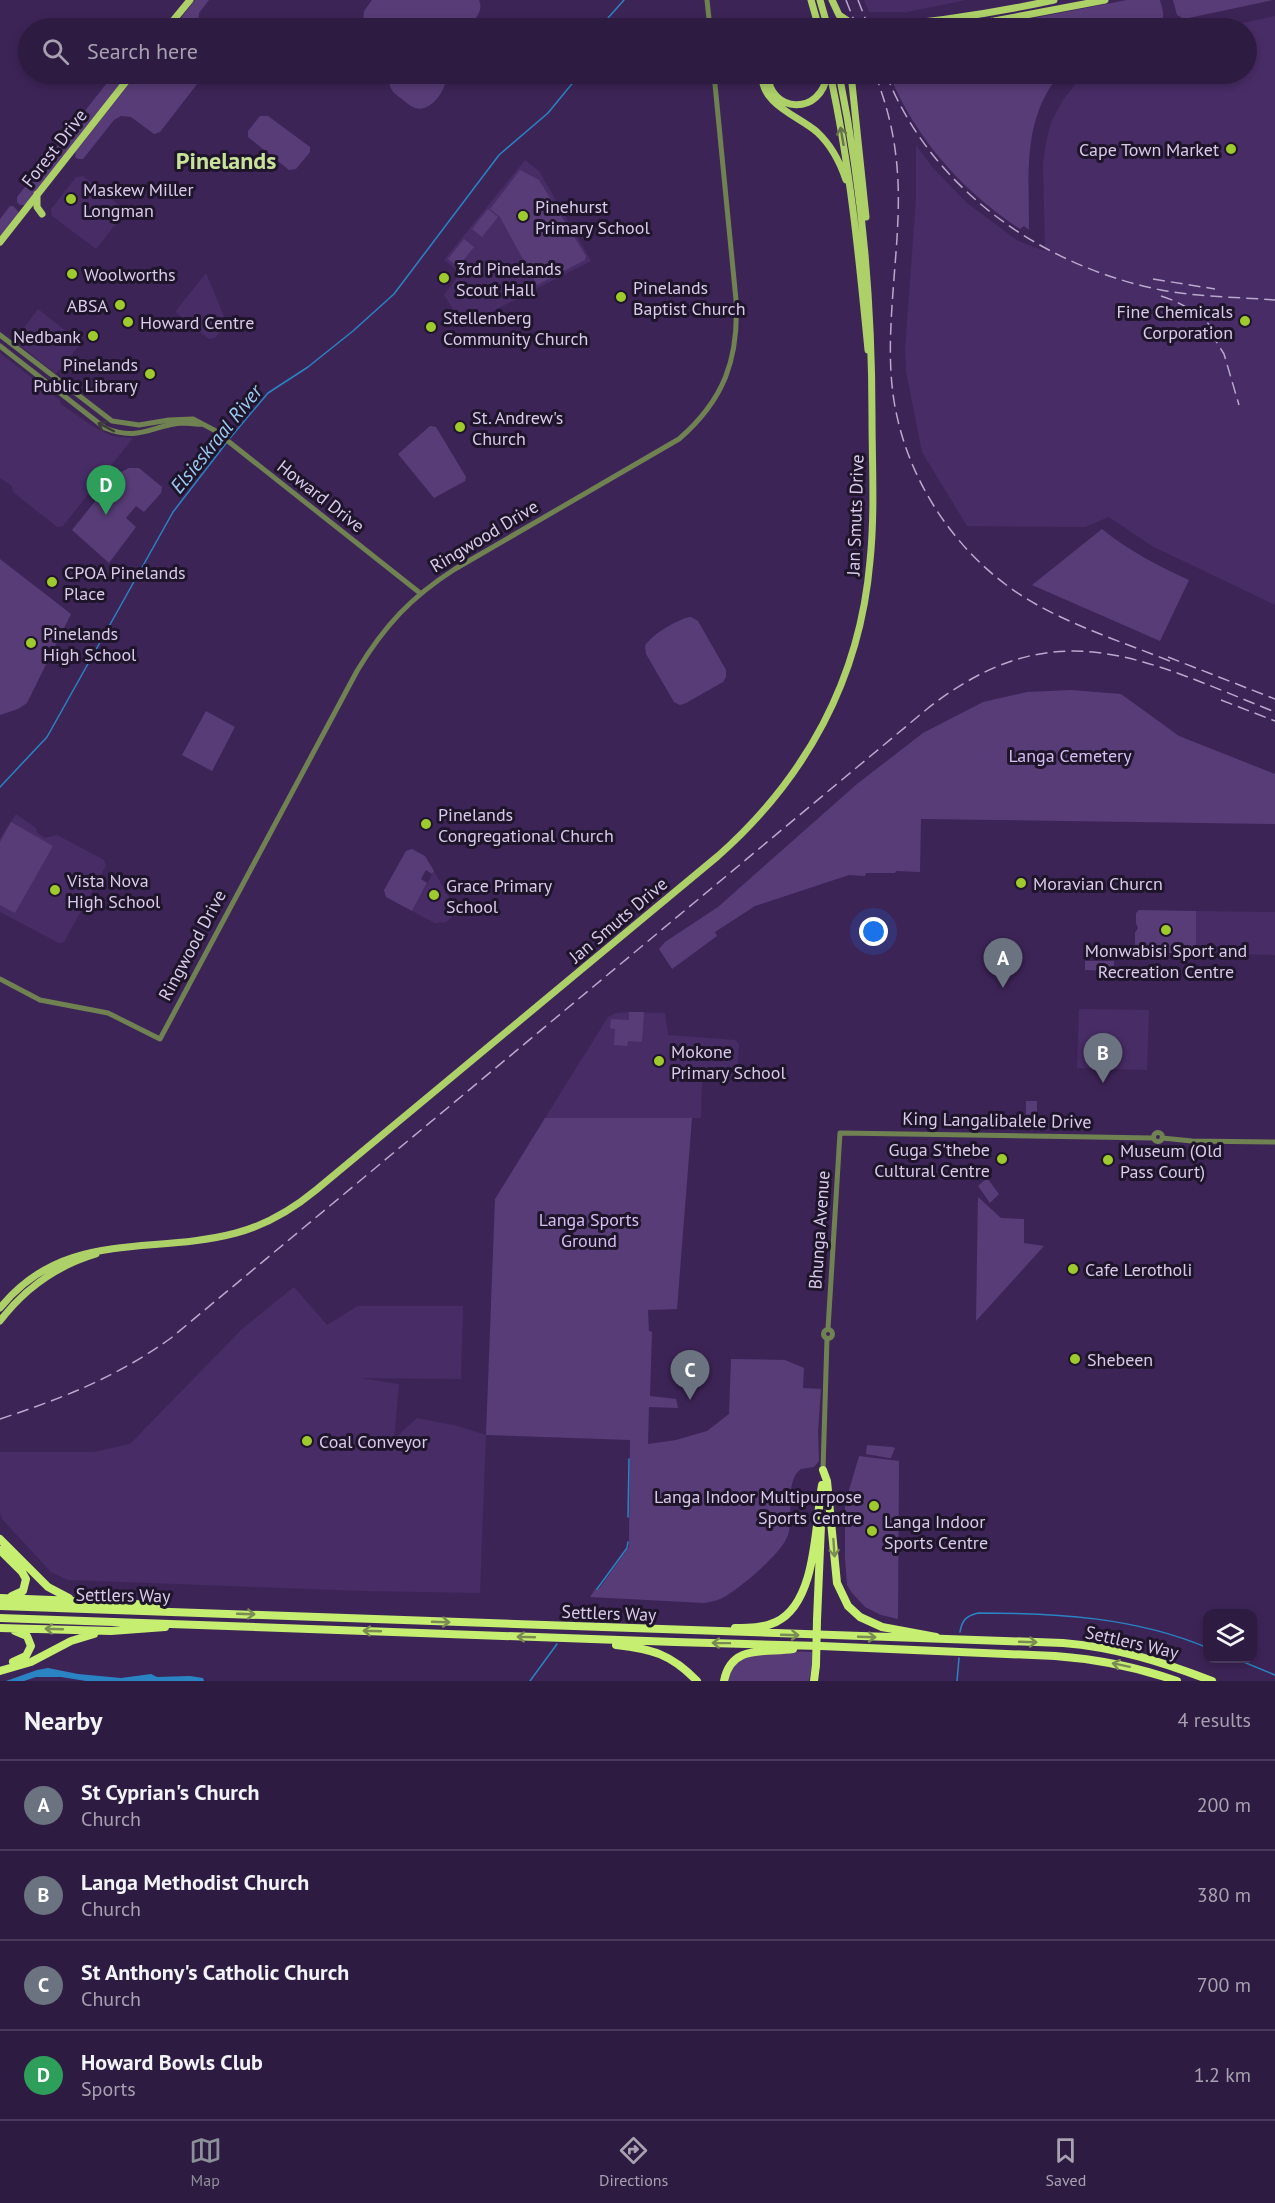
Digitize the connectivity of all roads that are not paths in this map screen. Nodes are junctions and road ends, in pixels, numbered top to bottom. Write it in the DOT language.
graph roads {
  1 [pos="190,0"];
  2 [pos="707,0"];
  3 [pos="812,0"];
  4 [pos="820,0"];
  5 [pos="831,0"];
  6 [pos="1054,0"];
  7 [pos="1105,0"];
  8 [pos="176,18"];
  9 [pos="709,18"];
  10 [pos="816,18"];
  11 [pos="825,18"];
  12 [pos="843,18"];
  13 [pos="965,18"];
  14 [pos="1010,18"];
  15 [pos="124,84"];
  16 [pos="715,84"];
  17 [pos="763,84"];
  18 [pos="769,84"];
  19 [pos="825,84"];
  20 [pos="830,84"];
  21 [pos="841,84"];
  22 [pos="852,84"];
  23 [pos="37,194"];
  24 [pos="852,196"];
  25 [pos="42,214"];
  26 [pos="0,242"];
  27 [pos="866,250"];
  28 [pos="0,335"];
  29 [pos="0,346"];
  30 [pos="872,399"];
  31 [pos="203,424"];
  32 [pos="420,593"];
  33 [pos="0,979"];
  34 [pos="840,1133"];
  35 [pos="1275,1142"];
  36 [pos="113,1250"];
  37 [pos="0,1308"];
  38 [pos="0,1320"];
  39 [pos="823,1470"];
  40 [pos="822,1485"];
  41 [pos="0,1539"];
  42 [pos="0,1550"];
  43 [pos="1,1601"];
  44 [pos="86,1602"];
  45 [pos="187,1611"];
  46 [pos="0,1618"];
  47 [pos="196,1623"];
  48 [pos="0,1628"];
  49 [pos="111,1631"];
  50 [pos="676,1631"];
  51 [pos="581,1639"];
  52 [pos="944,1640"];
  53 [pos="821,1646"];
  54 [pos="0,1666"];
  55 [pos="0,1671"];
  56 [pos="697,1681"];
  57 [pos="724,1681"];
  58 [pos="814,1681"];
  59 [pos="1177,1681"];
  60 [pos="1212,1681"];
  1 -- 8 [label="main road"];
  2 -- 9 [label="street"];
  3 -- 10 [label="main road"];
  4 -- 11 [label="main road"];
  5 -- 12 [label="main road, bridge"];
  6 -- 13 [label="main road"];
  7 -- 14 [label="main road"];
  15 -- 23 [label="main road, Forest Drive"];
  16 -- 32 [label="street, Ringwood Drive"];
  17 -- 24 [label="main road"];
  18 -- 19 [label="main road"];
  24 -- 20 [label="main road, Jan Smuts Drive, one-way"];
  21 -- 27 [label="main road, Jan Smuts Drive"];
  22 -- 27 [label="main road"];
  23 -- 25 [label="main road"];
  23 -- 26 [label="main road, Forest Drive"];
  24 -- 30 [label="main road, Jan Smuts Drive"];
  27 -- 30 [label="main road, Jan Smuts Drive"];
  28 -- 31 [label="street, Howard Drive"];
  31 -- 29 [label="street, one-way"];
  30 -- 36 [label="main road, Jan Smuts Drive"];
  31 -- 32 [label="street, Howard Drive"];
  32 -- 33 [label="street, Ringwood Drive"];
  34 -- 35 [label="street, King Langalibalele Drive"];
  34 -- 39 [label="street, Bhunga Avenue"];
  36 -- 37 [label="main road, Jan Smuts Drive"];
  36 -- 38 [label="main road, Jan Smuts Drive"];
  39 -- 40 [label="highway"];
  39 -- 52 [label="highway, one-way"];
  40 -- 50 [label="highway"];
  40 -- 58 [label="highway, bridge"];
  41 -- 44 [label="highway"];
  42 -- 43 [label="highway"];
  43 -- 44 [label="highway"];
  43 -- 45 [label="highway, Settlers Way"];
  44 -- 45 [label="highway"];
  45 -- 50 [label="highway, Settlers Way, one-way"];
  46 -- 47 [label="highway, Settlers Way"];
  47 -- 49 [label="highway"];
  51 -- 47 [label="highway, Settlers Way, one-way"];
  49 -- 48 [label="highway, one-way"];
  48 -- 54 [label="highway"];
  49 -- 55 [label="highway"];
  50 -- 52 [label="highway, Settlers Way, one-way"];
  53 -- 51 [label="highway, Settlers Way, one-way"];
  51 -- 56 [label="highway"];
  52 -- 60 [label="highway, Settlers Way, one-way"];
  53 -- 57 [label="highway"];
  59 -- 53 [label="highway, Settlers Way, one-way"];
}
